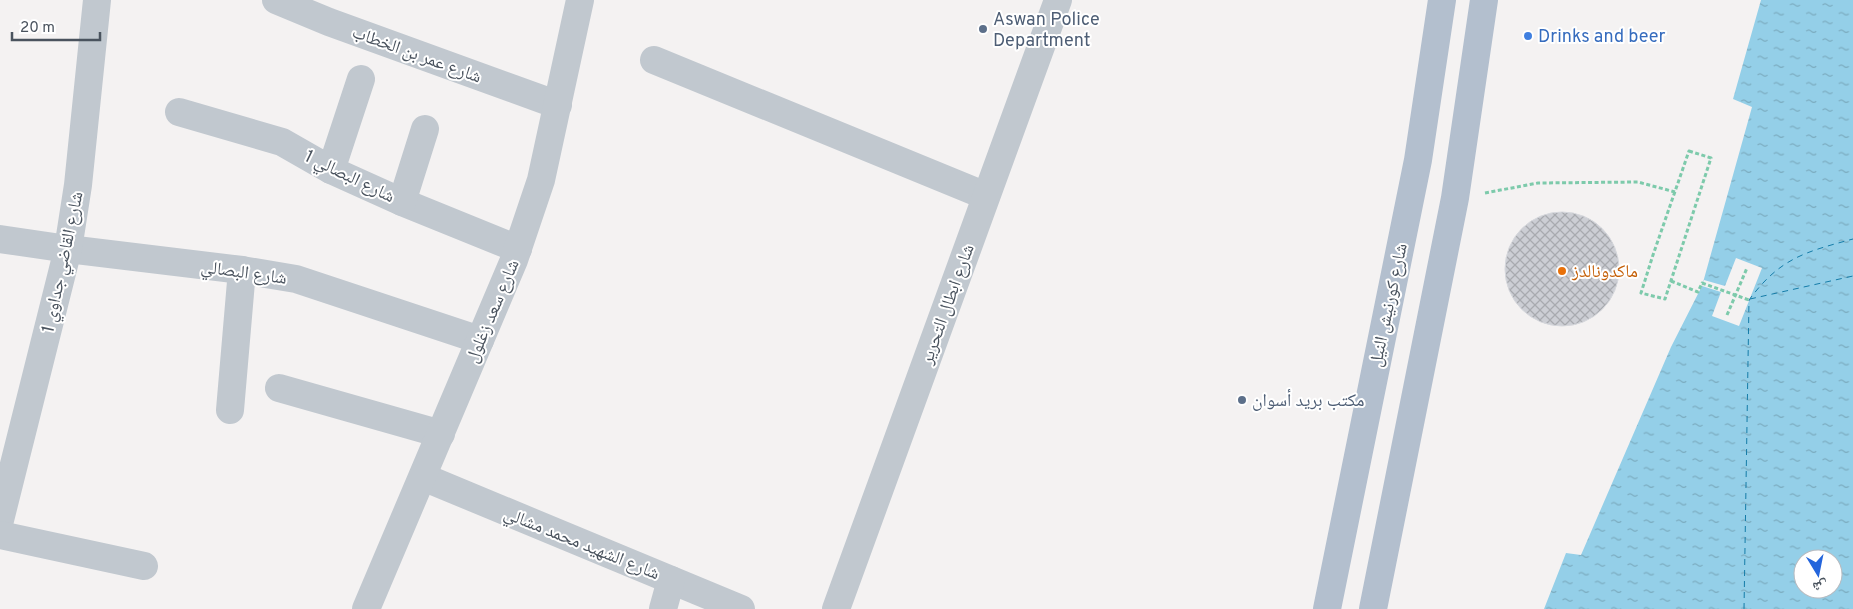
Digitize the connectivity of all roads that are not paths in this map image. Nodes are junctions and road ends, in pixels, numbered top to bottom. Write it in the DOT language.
graph roads {
  1 [pos="97,0"];
  2 [pos="276,0"];
  3 [pos="580,0"];
  4 [pos="1058,0"];
  5 [pos="1442,0"];
  6 [pos="1484,0"];
  7 [pos="654,60"];
  8 [pos="361,79"];
  9 [pos="558,105"];
  10 [pos="179,112"];
  11 [pos="425,129"];
  12 [pos="331,170"];
  13 [pos="986,196"];
  14 [pos="402,202"];
  15 [pos="0,239"];
  16 [pos="68,249"];
  17 [pos="518,249"];
  18 [pos="242,270"];
  19 [pos="480,340"];
  20 [pos="279,388"];
  21 [pos="230,410"];
  22 [pos="441,434"];
  23 [pos="423,477"];
  24 [pos="2,508"];
  25 [pos="0,535"];
  26 [pos="144,566"];
  27 [pos="670,580"];
  28 [pos="366,609"];
  29 [pos="663,609"];
  30 [pos="741,609"];
  31 [pos="836,609"];
  32 [pos="1327,609"];
  33 [pos="1373,609"];
  1 -- 16 [label="street, شارع القاضي جداوي 1"];
  2 -- 9 [label="street, شارع عمر بن الخطاب"];
  3 -- 9 [label="street, شارع سعد زغلول"];
  4 -- 13 [label="street, شارع ابطال التحرير"];
  5 -- 32 [label="main road, شارع كورنيش النيل"];
  6 -- 33 [label="main road"];
  7 -- 13 [label="street"];
  8 -- 12 [label="street"];
  9 -- 17 [label="street, شارع سعد زغلول"];
  10 -- 12 [label="street, شارع البصالي 1"];
  11 -- 14 [label="street"];
  12 -- 14 [label="street, شارع البصالي 1"];
  13 -- 31 [label="street, شارع ابطال التحرير"];
  14 -- 17 [label="street, شارع البصالي 1"];
  15 -- 16 [label="street, شارع البصالي"];
  16 -- 18 [label="street, شارع البصالي"];
  16 -- 24 [label="street, شارع القاضي جداوي 1"];
  17 -- 19 [label="street, شارع سعد زغلول"];
  18 -- 19 [label="street, شارع البصالي"];
  18 -- 21 [label="street"];
  19 -- 22 [label="street, شارع سعد زغلول"];
  20 -- 22 [label="street"];
  22 -- 23 [label="street, شارع سعد زغلول"];
  23 -- 27 [label="street, شارع الشهيد محمد مشالي"];
  23 -- 28 [label="street, شارع سعد زغلول"];
  25 -- 26 [label="street"];
  27 -- 29 [label="street"];
  27 -- 30 [label="street, شارع الشهيد محمد مشالي"];
}
